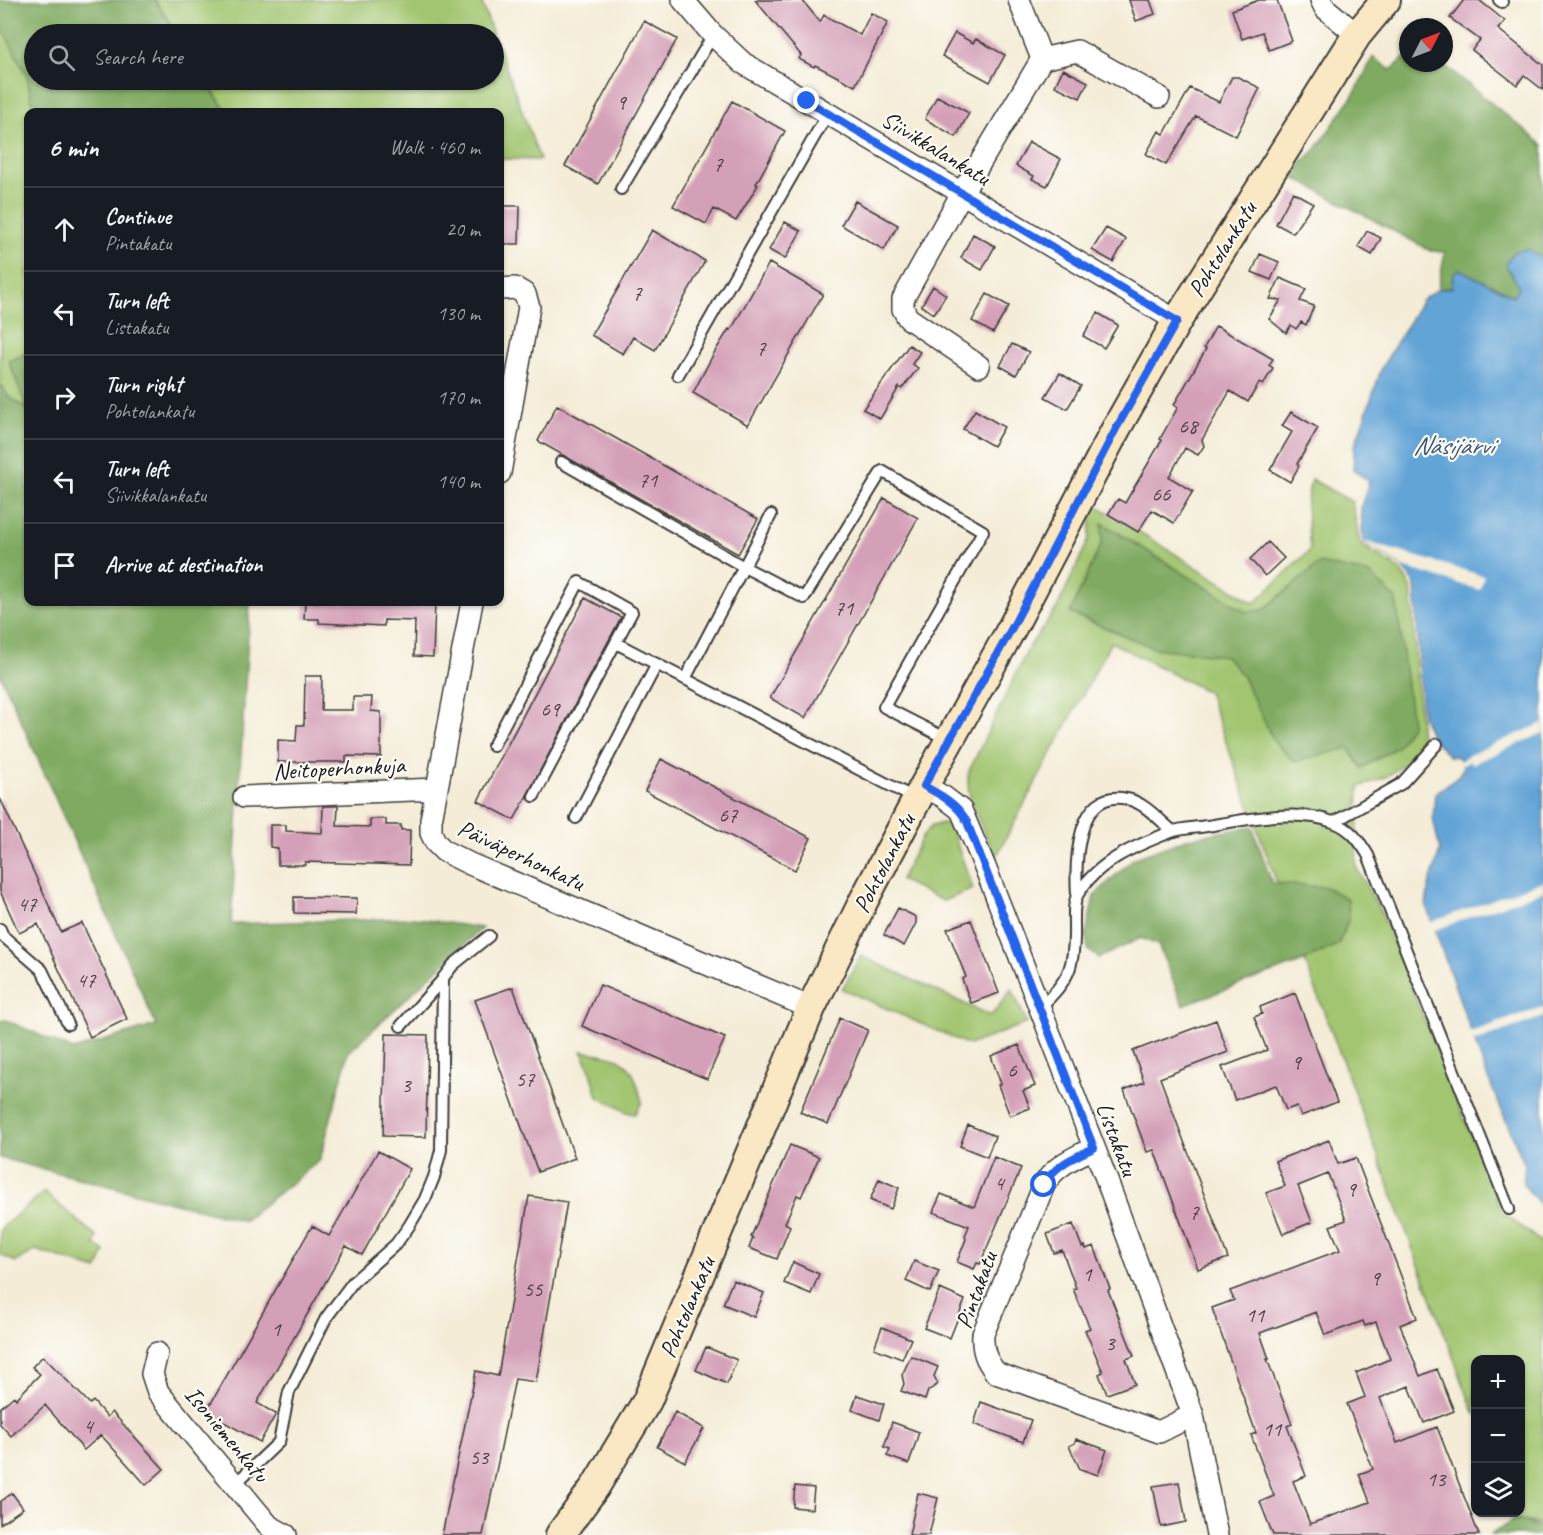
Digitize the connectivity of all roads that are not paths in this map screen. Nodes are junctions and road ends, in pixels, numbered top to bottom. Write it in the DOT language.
graph roads {
  1 [pos="684,0"];
  2 [pos="1019,0"];
  3 [pos="1321,0"];
  4 [pos="1386,0"];
  5 [pos="713,35"];
  6 [pos="1357,35"];
  7 [pos="1042,59"];
  8 [pos="1159,97"];
  9 [pos="828,113"];
  10 [pos="621,189"];
  11 [pos="962,193"];
  12 [pos="504,289"];
  13 [pos="1177,321"];
  14 [pos="979,366"];
  15 [pos="678,375"];
  16 [pos="504,450"];
  17 [pos="561,462"];
  18 [pos="771,515"];
  19 [pos="744,567"];
  20 [pos="471,606"];
  21 [pos="616,643"];
  22 [pos="657,664"];
  23 [pos="685,679"];
  24 [pos="949,740"];
  25 [pos="1437,744"];
  26 [pos="493,746"];
  27 [pos="436,789"];
  28 [pos="920,792"];
  29 [pos="534,795"];
  30 [pos="244,798"];
  31 [pos="576,818"];
  32 [pos="1334,822"];
  33 [pos="1173,831"];
  34 [pos="1077,895"];
  35 [pos="0,929"];
  36 [pos="489,936"];
  37 [pos="443,978"];
  38 [pos="811,1008"];
  39 [pos="1039,1008"];
  40 [pos="68,1024"];
  41 [pos="401,1026"];
  42 [pos="1094,1148"];
  43 [pos="1509,1209"];
  44 [pos="158,1353"];
  45 [pos="1193,1415"];
  46 [pos="235,1484"];
  47 [pos="286,1535"];
  48 [pos="560,1535"];
  49 [pos="1217,1535"];
  1 -- 5 [label="street, Siivikkalankatu"];
  2 -- 7 [label="street"];
  3 -- 6 [label="street"];
  4 -- 6 [label="main road, Pohtolankatu"];
  5 -- 9 [label="street, Siivikkalankatu"];
  5 -- 10 [label="lane"];
  6 -- 13 [label="main road, Pohtolankatu"];
  7 -- 8 [label="street"];
  7 -- 11 [label="street"];
  9 -- 11 [label="street, Siivikkalankatu"];
  9 -- 15 [label="lane"];
  11 -- 13 [label="street, Siivikkalankatu"];
  11 -- 14 [label="street"];
  12 -- 16 [label="street"];
  13 -- 24 [label="main road, Pohtolankatu"];
  17 -- 19 [label="lane"];
  18 -- 19 [label="lane"];
  19 -- 23 [label="lane"];
  19 -- 24 [label="lane"];
  20 -- 27 [label="street, Päiväperhonkatu"];
  21 -- 22 [label="lane"];
  21 -- 26 [label="lane"];
  21 -- 29 [label="lane"];
  22 -- 23 [label="lane"];
  22 -- 31 [label="lane"];
  23 -- 28 [label="lane"];
  24 -- 28 [label="main road, Pohtolankatu"];
  25 -- 32 [label="lane"];
  27 -- 30 [label="street, Neitoperhonkuja"];
  27 -- 38 [label="street, Päiväperhonkatu"];
  28 -- 38 [label="main road, Pohtolankatu"];
  28 -- 39 [label="street, Listakatu"];
  32 -- 33 [label="lane"];
  32 -- 43 [label="lane"];
  33 -- 34 [label="lane"];
  33 -- 34 [label="lane"];
  34 -- 39 [label="lane"];
  35 -- 40 [label="lane"];
  36 -- 37 [label="lane"];
  37 -- 41 [label="lane"];
  37 -- 46 [label="lane"];
  38 -- 48 [label="main road, Pohtolankatu"];
  39 -- 42 [label="street, Listakatu"];
  42 -- 45 [label="street, Listakatu"];
  42 -- 45 [label="street, Pintakatu"];
  44 -- 46 [label="street, Isoniemenkatu"];
  45 -- 49 [label="street, Listakatu"];
  46 -- 47 [label="street, Isoniemenkatu"];
}
